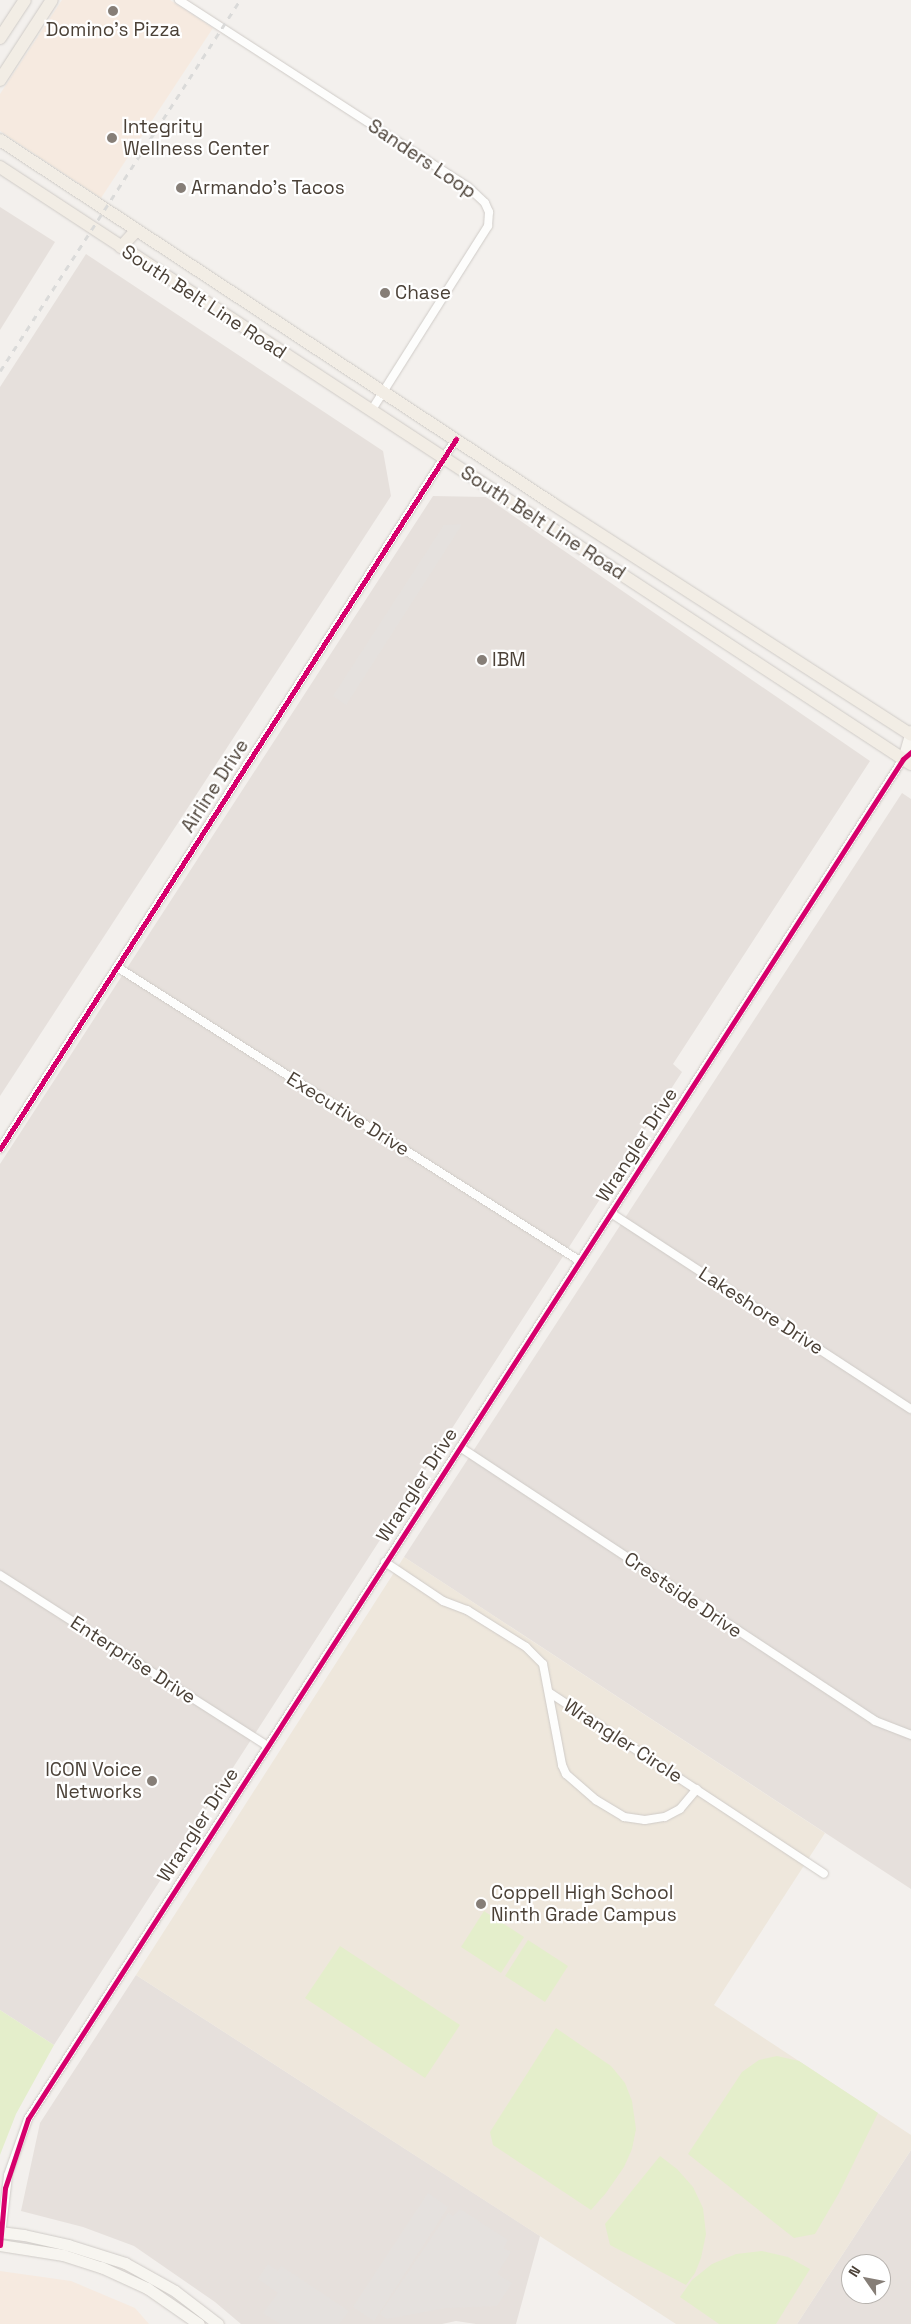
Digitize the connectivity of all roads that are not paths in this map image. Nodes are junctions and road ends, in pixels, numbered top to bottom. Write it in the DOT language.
graph roads {
  1 [pos="25,0"];
  2 [pos="52,0"];
  3 [pos="179,0"];
  4 [pos="0,38"];
  5 [pos="0,80"];
  6 [pos="0,140"];
  7 [pos="0,167"];
  8 [pos="137,230"];
  9 [pos="121,247"];
  10 [pos="384,391"];
  11 [pos="371,411"];
  12 [pos="456,439"];
  13 [pos="444,458"];
  14 [pos="668,579"];
  15 [pos="656,597"];
  16 [pos="910,733"];
  17 [pos="908,758"];
  18 [pos="117,967"];
  19 [pos="0,1148"];
  20 [pos="611,1213"];
  21 [pos="580,1261"];
  22 [pos="911,1409"];
  23 [pos="460,1447"];
  24 [pos="385,1562"];
  25 [pos="0,1575"];
  26 [pos="550,1693"];
  27 [pos="911,1735"];
  28 [pos="267,1746"];
  29 [pos="697,1789"];
  30 [pos="824,1874"];
  31 [pos="1,2232"];
  32 [pos="0,2245"];
  33 [pos="165,2285"];
  34 [pos="158,2295"];
  35 [pos="198,2324"];
  36 [pos="218,2324"];
  1 -- 4 [label="main road"];
  2 -- 5 [label="main road"];
  3 -- 10 [label="street, Sanders Loop"];
  6 -- 8 [label="main road, South Belt Line Road"];
  7 -- 9 [label="main road, South Belt Line Road"];
  8 -- 9 [label="main road"];
  8 -- 10 [label="main road, South Belt Line Road"];
  9 -- 11 [label="main road, South Belt Line Road"];
  10 -- 11 [label="street, Sanders Loop"];
  10 -- 12 [label="main road, South Belt Line Road"];
  11 -- 13 [label="main road, South Belt Line Road"];
  12 -- 13 [label="street, Airline Drive"];
  12 -- 14 [label="main road, South Belt Line Road"];
  13 -- 15 [label="main road, South Belt Line Road"];
  13 -- 18 [label="street, Airline Drive"];
  14 -- 15 [label="main road"];
  14 -- 16 [label="main road, South Belt Line Road"];
  15 -- 17 [label="main road, South Belt Line Road"];
  16 -- 17 [label="main road"];
  17 -- 20 [label="street, Wrangler Drive"];
  18 -- 19 [label="street, Airline Drive"];
  18 -- 21 [label="street, Executive Drive"];
  20 -- 21 [label="street, Wrangler Drive"];
  20 -- 22 [label="street, Lakeshore Drive"];
  21 -- 23 [label="street, Wrangler Drive"];
  23 -- 24 [label="street, Wrangler Drive"];
  23 -- 27 [label="street, Crestside Drive"];
  24 -- 26 [label="street, Wrangler Drive"];
  24 -- 28 [label="street, Wrangler Drive"];
  25 -- 28 [label="street, Enterprise Drive"];
  26 -- 29 [label="street, Wrangler Circle"];
  26 -- 29 [label="street, Wrangler Circle"];
  28 -- 31 [label="street, Wrangler Drive"];
  29 -- 30 [label="street, Wrangler Circle"];
  31 -- 32 [label="street, Wrangler Drive"];
  31 -- 33 [label="main road"];
  32 -- 34 [label="main road"];
  33 -- 34 [label="main road"];
  33 -- 36 [label="main road"];
  34 -- 35 [label="main road"];
}
